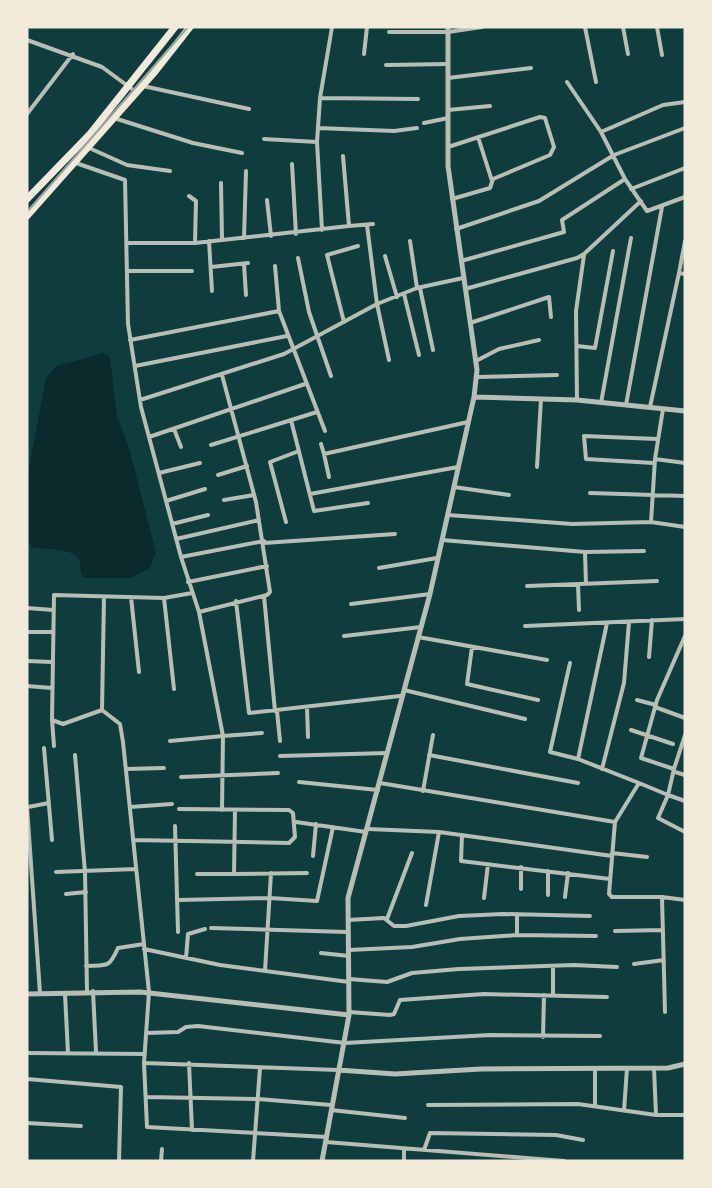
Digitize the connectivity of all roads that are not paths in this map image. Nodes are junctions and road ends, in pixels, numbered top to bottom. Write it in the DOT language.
graph roads {
  1 [pos="175,27"];
  2 [pos="190,27"];
  3 [pos="332,27"];
  4 [pos="367,27"];
  5 [pos="482,27"];
  6 [pos="585,27"];
  7 [pos="623,27"];
  8 [pos="657,27"];
  9 [pos="448,29"];
  10 [pos="389,32"];
  11 [pos="27,40"];
  12 [pos="73,54"];
  13 [pos="364,54"];
  14 [pos="628,54"];
  15 [pos="662,55"];
  16 [pos="448,64"];
  17 [pos="386,65"];
  18 [pos="531,68"];
  19 [pos="448,78"];
  20 [pos="567,82"];
  21 [pos="596,82"];
  22 [pos="129,84"];
  23 [pos="142,86"];
  24 [pos="136,92"];
  25 [pos="320,98"];
  26 [pos="418,99"];
  27 [pos="685,102"];
  28 [pos="490,106"];
  29 [pos="249,109"];
  30 [pos="448,110"];
  31 [pos="27,114"];
  32 [pos="448,117"];
  33 [pos="113,118"];
  34 [pos="424,123"];
  35 [pos="318,128"];
  36 [pos="417,128"];
  37 [pos="685,128"];
  38 [pos="601,132"];
  39 [pos="478,137"];
  40 [pos="264,139"];
  41 [pos="317,142"];
  42 [pos="86,147"];
  43 [pos="448,147"];
  44 [pos="242,153"];
  45 [pos="614,155"];
  46 [pos="343,156"];
  47 [pos="72,162"];
  48 [pos="292,164"];
  49 [pos="685,168"];
  50 [pos="170,171"];
  51 [pos="246,171"];
  52 [pos="625,179"];
  53 [pos="492,181"];
  54 [pos="221,183"];
  55 [pos="631,189"];
  56 [pos="189,196"];
  57 [pos="685,197"];
  58 [pos="27,199"];
  59 [pos="452,199"];
  60 [pos="267,200"];
  61 [pos="641,201"];
  62 [pos="37,205"];
  63 [pos="662,207"];
  64 [pos="27,216"];
  65 [pos="373,224"];
  66 [pos="367,225"];
  67 [pos="349,226"];
  68 [pos="322,230"];
  69 [pos="456,230"];
  70 [pos="296,234"];
  71 [pos="271,236"];
  72 [pos="244,238"];
  73 [pos="631,238"];
  74 [pos="222,239"];
  75 [pos="209,241"];
  76 [pos="410,241"];
  77 [pos="685,242"];
  78 [pos="126,243"];
  79 [pos="195,243"];
  80 [pos="358,246"];
  81 [pos="613,251"];
  82 [pos="584,254"];
  83 [pos="386,256"];
  84 [pos="298,258"];
  85 [pos="461,261"];
  86 [pos="275,266"];
  87 [pos="211,267"];
  88 [pos="127,271"];
  89 [pos="192,271"];
  90 [pos="679,273"];
  91 [pos="685,274"];
  92 [pos="464,278"];
  93 [pos="418,288"];
  94 [pos="465,289"];
  95 [pos="212,291"];
  96 [pos="404,294"];
  97 [pos="246,295"];
  98 [pos="397,297"];
  99 [pos="377,304"];
  100 [pos="279,311"];
  101 [pos="552,317"];
  102 [pos="344,322"];
  103 [pos="470,323"];
  104 [pos="287,336"];
  105 [pos="317,338"];
  106 [pos="130,340"];
  107 [pos="539,340"];
  108 [pos="577,346"];
  109 [pos="292,350"];
  110 [pos="433,350"];
  111 [pos="419,355"];
  112 [pos="389,360"];
  113 [pos="475,361"];
  114 [pos="135,366"];
  115 [pos="222,375"];
  116 [pos="557,375"];
  117 [pos="331,376"];
  118 [pos="476,377"];
  119 [pos="305,384"];
  120 [pos="474,397"];
  121 [pos="542,399"];
  122 [pos="140,400"];
  123 [pos="577,400"];
  124 [pos="601,403"];
  125 [pos="625,405"];
  126 [pos="650,407"];
  127 [pos="232,409"];
  128 [pos="663,409"];
  129 [pos="685,411"];
  130 [pos="317,412"];
  131 [pos="291,420"];
  132 [pos="468,422"];
  133 [pos="174,429"];
  134 [pos="325,431"];
  135 [pos="239,435"];
  136 [pos="149,437"];
  137 [pos="657,439"];
  138 [pos="321,444"];
  139 [pos="211,445"];
  140 [pos="181,447"];
  141 [pos="299,451"];
  142 [pos="324,454"];
  143 [pos="654,461"];
  144 [pos="200,463"];
  145 [pos="685,463"];
  146 [pos="247,466"];
  147 [pos="458,467"];
  148 [pos="537,467"];
  149 [pos="159,472"];
  150 [pos="218,475"];
  151 [pos="329,477"];
  152 [pos="453,487"];
  153 [pos="205,489"];
  154 [pos="652,493"];
  155 [pos="310,494"];
  156 [pos="590,494"];
  157 [pos="254,495"];
  158 [pos="508,495"];
  159 [pos="685,496"];
  160 [pos="224,500"];
  161 [pos="166,501"];
  162 [pos="368,502"];
  163 [pos="208,515"];
  164 [pos="447,515"];
  165 [pos="260,520"];
  166 [pos="286,522"];
  167 [pos="651,522"];
  168 [pos="172,524"];
  169 [pos="685,527"];
  170 [pos="395,534"];
  171 [pos="176,539"];
  172 [pos="441,540"];
  173 [pos="264,542"];
  174 [pos="645,551"];
  175 [pos="585,552"];
  176 [pos="181,557"];
  177 [pos="437,558"];
  178 [pos="267,566"];
  179 [pos="379,568"];
  180 [pos="657,581"];
  181 [pos="188,582"];
  182 [pos="578,584"];
  183 [pos="586,584"];
  184 [pos="527,586"];
  185 [pos="192,593"];
  186 [pos="430,594"];
  187 [pos="264,596"];
  188 [pos="104,597"];
  189 [pos="131,597"];
  190 [pos="164,598"];
  191 [pos="236,602"];
  192 [pos="351,604"];
  193 [pos="27,608"];
  194 [pos="579,609"];
  195 [pos="53,610"];
  196 [pos="199,612"];
  197 [pos="685,619"];
  198 [pos="652,620"];
  199 [pos="629,622"];
  200 [pos="607,623"];
  201 [pos="525,626"];
  202 [pos="421,627"];
  203 [pos="27,632"];
  204 [pos="53,632"];
  205 [pos="344,636"];
  206 [pos="685,636"];
  207 [pos="418,637"];
  208 [pos="472,647"];
  209 [pos="649,657"];
  210 [pos="547,660"];
  211 [pos="27,661"];
  212 [pos="52,662"];
  213 [pos="570,663"];
  214 [pos="139,672"];
  215 [pos="27,686"];
  216 [pos="52,688"];
  217 [pos="174,689"];
  218 [pos="403,690"];
  219 [pos="400,696"];
  220 [pos="538,699"];
  221 [pos="637,700"];
  222 [pos="656,706"];
  223 [pos="307,707"];
  224 [pos="102,710"];
  225 [pos="276,711"];
  226 [pos="685,718"];
  227 [pos="525,719"];
  228 [pos="52,720"];
  229 [pos="631,730"];
  230 [pos="262,733"];
  231 [pos="433,735"];
  232 [pos="647,735"];
  233 [pos="685,735"];
  234 [pos="223,736"];
  235 [pos="308,737"];
  236 [pos="170,741"];
  237 [pos="280,741"];
  238 [pos="673,744"];
  239 [pos="54,746"];
  240 [pos="44,748"];
  241 [pos="683,748"];
  242 [pos="387,753"];
  243 [pos="75,755"];
  244 [pos="429,755"];
  245 [pos="280,756"];
  246 [pos="578,759"];
  247 [pos="164,768"];
  248 [pos="126,769"];
  249 [pos="602,769"];
  250 [pos="674,770"];
  251 [pos="278,773"];
  252 [pos="224,775"];
  253 [pos="685,775"];
  254 [pos="181,777"];
  255 [pos="299,782"];
  256 [pos="578,783"];
  257 [pos="639,783"];
  258 [pos="379,787"];
  259 [pos="423,791"];
  260 [pos="668,795"];
  261 [pos="685,801"];
  262 [pos="49,803"];
  263 [pos="172,804"];
  264 [pos="27,807"];
  265 [pos="130,807"];
  266 [pos="179,809"];
  267 [pos="222,810"];
  268 [pos="235,810"];
  269 [pos="296,822"];
  270 [pos="615,822"];
  271 [pos="316,824"];
  272 [pos="175,826"];
  273 [pos="333,827"];
  274 [pos="367,831"];
  275 [pos="439,832"];
  276 [pos="685,832"];
  277 [pos="462,835"];
  278 [pos="52,840"];
  279 [pos="133,840"];
  280 [pos="177,840"];
  281 [pos="235,840"];
  282 [pos="412,853"];
  283 [pos="612,855"];
  284 [pos="313,856"];
  285 [pos="647,857"];
  286 [pos="488,864"];
  287 [pos="521,867"];
  288 [pos="136,869"];
  289 [pos="548,871"];
  290 [pos="56,872"];
  291 [pos="85,872"];
  292 [pos="271,873"];
  293 [pos="307,873"];
  294 [pos="568,873"];
  295 [pos="197,874"];
  296 [pos="234,874"];
  297 [pos="610,879"];
  298 [pos="521,889"];
  299 [pos="86,892"];
  300 [pos="66,894"];
  301 [pos="548,895"];
  302 [pos="565,897"];
  303 [pos="662,897"];
  304 [pos="270,898"];
  305 [pos="484,898"];
  306 [pos="178,900"];
  307 [pos="685,900"];
  308 [pos="426,905"];
  309 [pos="34,906"];
  310 [pos="27,907"];
  311 [pos="517,914"];
  312 [pos="590,916"];
  313 [pos="387,919"];
  314 [pos="348,920"];
  315 [pos="211,928"];
  316 [pos="205,929"];
  317 [pos="269,929"];
  318 [pos="663,930"];
  319 [pos="615,931"];
  320 [pos="178,932"];
  321 [pos="347,932"];
  322 [pos="518,935"];
  323 [pos="596,936"];
  324 [pos="144,947"];
  325 [pos="321,953"];
  326 [pos="349,953"];
  327 [pos="186,958"];
  328 [pos="664,960"];
  329 [pos="634,963"];
  330 [pos="86,966"];
  331 [pos="553,967"];
  332 [pos="617,967"];
  333 [pos="265,971"];
  334 [pos="349,981"];
  335 [pos="90,991"];
  336 [pos="64,992"];
  337 [pos="149,992"];
  338 [pos="39,993"];
  339 [pos="27,994"];
  340 [pos="544,995"];
  341 [pos="554,995"];
  342 [pos="607,997"];
  343 [pos="665,1012"];
  344 [pos="349,1013"];
  345 [pos="146,1033"];
  346 [pos="600,1036"];
  347 [pos="543,1037"];
  348 [pos="345,1043"];
  349 [pos="96,1052"];
  350 [pos="27,1053"];
  351 [pos="68,1053"];
  352 [pos="145,1054"];
  353 [pos="144,1062"];
  354 [pos="189,1063"];
  355 [pos="685,1064"];
  356 [pos="654,1067"];
  357 [pos="260,1068"];
  358 [pos="595,1068"];
  359 [pos="627,1068"];
  360 [pos="338,1070"];
  361 [pos="27,1079"];
  362 [pos="190,1096"];
  363 [pos="146,1097"];
  364 [pos="258,1099"];
  365 [pos="428,1105"];
  366 [pos="595,1106"];
  367 [pos="331,1108"];
  368 [pos="624,1111"];
  369 [pos="656,1115"];
  370 [pos="685,1115"];
  371 [pos="405,1118"];
  372 [pos="27,1123"];
  373 [pos="81,1126"];
  374 [pos="192,1130"];
  375 [pos="255,1131"];
  376 [pos="326,1139"];
  377 [pos="584,1140"];
  378 [pos="162,1149"];
  379 [pos="404,1149"];
  380 [pos="424,1150"];
  381 [pos="119,1161"];
  382 [pos="161,1161"];
  383 [pos="253,1161"];
  384 [pos="322,1161"];
  385 [pos="404,1161"];
  386 [pos="564,1161"];
  1 -- 22 [label="highway"];
  2 -- 23 [label="highway"];
  3 -- 25 [label="street"];
  4 -- 13 [label="street"];
  5 -- 9 [label="street"];
  6 -- 21 [label="street"];
  7 -- 14 [label="street"];
  8 -- 15 [label="street"];
  9 -- 10 [label="street"];
  9 -- 16 [label="street"];
  11 -- 12 [label="street"];
  12 -- 22 [label="street"];
  12 -- 31 [label="street"];
  16 -- 17 [label="street"];
  16 -- 19 [label="street"];
  18 -- 19 [label="street"];
  19 -- 30 [label="street"];
  20 -- 38 [label="street"];
  22 -- 24 [label="street"];
  22 -- 58 [label="highway"];
  23 -- 24 [label="highway"];
  23 -- 29 [label="street"];
  24 -- 33 [label="highway"];
  25 -- 26 [label="street"];
  25 -- 35 [label="street"];
  27 -- 38 [label="street"];
  28 -- 30 [label="street"];
  30 -- 32 [label="street"];
  32 -- 34 [label="street"];
  32 -- 43 [label="street"];
  33 -- 42 [label="highway"];
  33 -- 44 [label="street"];
  35 -- 36 [label="street"];
  35 -- 41 [label="street"];
  37 -- 45 [label="street"];
  38 -- 45 [label="street"];
  39 -- 43 [label="street"];
  39 -- 53 [label="street"];
  39 -- 53 [label="street"];
  40 -- 41 [label="street"];
  41 -- 68 [label="street"];
  42 -- 47 [label="highway"];
  42 -- 50 [label="street"];
  43 -- 59 [label="street"];
  45 -- 52 [label="street"];
  45 -- 69 [label="street"];
  46 -- 67 [label="street"];
  47 -- 62 [label="highway"];
  47 -- 78 [label="street"];
  48 -- 70 [label="street"];
  49 -- 55 [label="street"];
  51 -- 72 [label="street"];
  52 -- 55 [label="street"];
  52 -- 85 [label="street"];
  53 -- 59 [label="street"];
  54 -- 74 [label="street"];
  55 -- 61 [label="street"];
  56 -- 79 [label="street"];
  57 -- 63 [label="street"];
  58 -- 62 [label="street"];
  59 -- 69 [label="street"];
  60 -- 71 [label="street"];
  61 -- 63 [label="street"];
  61 -- 82 [label="street"];
  62 -- 64 [label="highway"];
  63 -- 125 [label="street"];
  65 -- 66 [label="street"];
  66 -- 67 [label="street"];
  66 -- 99 [label="street"];
  67 -- 68 [label="street"];
  68 -- 70 [label="street"];
  69 -- 85 [label="street"];
  70 -- 71 [label="street"];
  71 -- 72 [label="street"];
  72 -- 74 [label="street"];
  73 -- 124 [label="street"];
  74 -- 75 [label="street"];
  75 -- 79 [label="street"];
  75 -- 87 [label="street"];
  76 -- 93 [label="street"];
  77 -- 90 [label="street"];
  78 -- 79 [label="street"];
  78 -- 88 [label="street"];
  80 -- 102 [label="street"];
  81 -- 108 [label="street"];
  82 -- 94 [label="street"];
  82 -- 108 [label="street"];
  83 -- 98 [label="street"];
  84 -- 105 [label="street"];
  85 -- 92 [label="street"];
  86 -- 100 [label="street"];
  87 -- 95 [label="street"];
  87 -- 97 [label="street"];
  88 -- 89 [label="street"];
  88 -- 106 [label="street"];
  90 -- 91 [label="street"];
  90 -- 126 [label="street"];
  92 -- 93 [label="street"];
  92 -- 94 [label="street"];
  93 -- 96 [label="street"];
  93 -- 110 [label="street"];
  94 -- 103 [label="street"];
  96 -- 98 [label="street"];
  96 -- 111 [label="street"];
  98 -- 99 [label="street"];
  99 -- 102 [label="street"];
  99 -- 112 [label="street"];
  100 -- 104 [label="street"];
  100 -- 106 [label="street"];
  101 -- 103 [label="street"];
  102 -- 105 [label="street"];
  103 -- 113 [label="street"];
  104 -- 109 [label="street"];
  104 -- 114 [label="street"];
  105 -- 109 [label="street"];
  105 -- 117 [label="street"];
  106 -- 114 [label="street"];
  107 -- 113 [label="street"];
  108 -- 123 [label="street"];
  109 -- 115 [label="street"];
  109 -- 119 [label="street"];
  113 -- 118 [label="street"];
  114 -- 122 [label="street"];
  115 -- 122 [label="street"];
  115 -- 127 [label="street"];
  116 -- 118 [label="street"];
  118 -- 120 [label="street"];
  119 -- 127 [label="street"];
  119 -- 130 [label="street"];
  120 -- 121 [label="street"];
  120 -- 132 [label="street"];
  121 -- 123 [label="street"];
  121 -- 148 [label="street"];
  122 -- 136 [label="street"];
  123 -- 124 [label="street"];
  124 -- 125 [label="street"];
  125 -- 126 [label="street"];
  126 -- 128 [label="street"];
  127 -- 133 [label="street"];
  127 -- 135 [label="street"];
  128 -- 129 [label="street"];
  128 -- 137 [label="street"];
  130 -- 131 [label="street"];
  130 -- 134 [label="street"];
  131 -- 135 [label="street"];
  131 -- 141 [label="street"];
  132 -- 142 [label="street"];
  132 -- 147 [label="street"];
  133 -- 136 [label="street"];
  133 -- 140 [label="street"];
  135 -- 139 [label="street"];
  135 -- 146 [label="street"];
  136 -- 149 [label="street"];
  137 -- 143 [label="street"];
  137 -- 143 [label="street"];
  138 -- 142 [label="street"];
  141 -- 155 [label="street"];
  141 -- 166 [label="street"];
  142 -- 151 [label="street"];
  143 -- 145 [label="street"];
  143 -- 154 [label="street"];
  144 -- 149 [label="street"];
  146 -- 150 [label="street"];
  146 -- 157 [label="street"];
  147 -- 152 [label="street"];
  147 -- 155 [label="street"];
  149 -- 161 [label="street"];
  152 -- 158 [label="street"];
  152 -- 164 [label="street"];
  153 -- 161 [label="street"];
  154 -- 156 [label="street"];
  154 -- 159 [label="street"];
  154 -- 167 [label="street"];
  155 -- 162 [label="street"];
  157 -- 160 [label="street"];
  157 -- 165 [label="street"];
  161 -- 168 [label="street"];
  163 -- 168 [label="street"];
  164 -- 167 [label="street"];
  164 -- 172 [label="street"];
  165 -- 171 [label="street"];
  165 -- 173 [label="street"];
  167 -- 169 [label="street"];
  168 -- 171 [label="street"];
  170 -- 173 [label="street"];
  171 -- 176 [label="street"];
  172 -- 175 [label="street"];
  172 -- 177 [label="street"];
  173 -- 176 [label="street"];
  173 -- 178 [label="street"];
  174 -- 175 [label="street"];
  175 -- 183 [label="street"];
  176 -- 181 [label="street"];
  177 -- 179 [label="street"];
  177 -- 186 [label="street"];
  178 -- 181 [label="street"];
  178 -- 187 [label="street"];
  180 -- 183 [label="street"];
  181 -- 185 [label="street"];
  182 -- 183 [label="street"];
  182 -- 184 [label="street"];
  182 -- 194 [label="street"];
  185 -- 190 [label="street"];
  185 -- 196 [label="street"];
  186 -- 192 [label="street"];
  186 -- 202 [label="street"];
  187 -- 191 [label="street"];
  187 -- 225 [label="street"];
  188 -- 189 [label="street"];
  188 -- 195 [label="street"];
  188 -- 224 [label="street"];
  189 -- 190 [label="street"];
  189 -- 214 [label="street"];
  190 -- 217 [label="street"];
  191 -- 196 [label="street"];
  191 -- 225 [label="street"];
  193 -- 195 [label="street"];
  195 -- 204 [label="street"];
  196 -- 234 [label="street"];
  197 -- 198 [label="street"];
  198 -- 199 [label="street"];
  198 -- 209 [label="street"];
  199 -- 200 [label="street"];
  199 -- 249 [label="street"];
  200 -- 201 [label="street"];
  200 -- 246 [label="street"];
  202 -- 205 [label="street"];
  202 -- 207 [label="street"];
  203 -- 204 [label="street"];
  204 -- 212 [label="street"];
  206 -- 222 [label="street"];
  207 -- 208 [label="street"];
  207 -- 218 [label="street"];
  208 -- 210 [label="street"];
  208 -- 220 [label="street"];
  211 -- 212 [label="street"];
  212 -- 216 [label="street"];
  213 -- 246 [label="street"];
  215 -- 216 [label="street"];
  216 -- 228 [label="street"];
  218 -- 219 [label="street"];
  218 -- 227 [label="street"];
  219 -- 223 [label="street"];
  219 -- 242 [label="street"];
  221 -- 222 [label="street"];
  222 -- 226 [label="street"];
  222 -- 232 [label="street"];
  223 -- 225 [label="street"];
  223 -- 235 [label="street"];
  224 -- 228 [label="street"];
  224 -- 248 [label="street"];
  225 -- 237 [label="street"];
  228 -- 239 [label="street"];
  229 -- 232 [label="street"];
  230 -- 234 [label="street"];
  231 -- 244 [label="street"];
  232 -- 238 [label="street"];
  232 -- 250 [label="street"];
  233 -- 241 [label="street"];
  234 -- 236 [label="street"];
  234 -- 252 [label="street"];
  240 -- 262 [label="street"];
  241 -- 250 [label="street"];
  242 -- 245 [label="street"];
  242 -- 258 [label="street"];
  243 -- 291 [label="street"];
  244 -- 256 [label="street"];
  244 -- 259 [label="street"];
  246 -- 249 [label="street"];
  247 -- 248 [label="street"];
  248 -- 265 [label="street"];
  249 -- 257 [label="street"];
  250 -- 253 [label="street"];
  250 -- 260 [label="street"];
  251 -- 252 [label="street"];
  252 -- 254 [label="street"];
  252 -- 267 [label="street"];
  255 -- 258 [label="street"];
  257 -- 260 [label="street"];
  257 -- 270 [label="street"];
  258 -- 259 [label="street"];
  258 -- 274 [label="street"];
  259 -- 270 [label="street"];
  260 -- 261 [label="street"];
  260 -- 276 [label="street"];
  262 -- 264 [label="street"];
  262 -- 278 [label="street"];
  263 -- 265 [label="street"];
  264 -- 309 [label="street"];
  265 -- 279 [label="street"];
  266 -- 267 [label="street"];
  267 -- 268 [label="street"];
  268 -- 269 [label="street"];
  268 -- 281 [label="street"];
  269 -- 271 [label="street"];
  269 -- 281 [label="street"];
  270 -- 283 [label="street"];
  271 -- 273 [label="street"];
  271 -- 284 [label="street"];
  272 -- 280 [label="street"];
  273 -- 274 [label="street"];
  273 -- 304 [label="street"];
  274 -- 275 [label="street"];
  274 -- 314 [label="street"];
  275 -- 277 [label="street"];
  275 -- 308 [label="street"];
  277 -- 283 [label="street"];
  277 -- 286 [label="street"];
  279 -- 280 [label="street"];
  279 -- 288 [label="street"];
  280 -- 281 [label="street"];
  280 -- 306 [label="street"];
  281 -- 296 [label="street"];
  282 -- 313 [label="street"];
  283 -- 285 [label="street"];
  283 -- 297 [label="street"];
  286 -- 287 [label="street"];
  286 -- 305 [label="street"];
  287 -- 289 [label="street"];
  287 -- 298 [label="street"];
  288 -- 291 [label="street"];
  288 -- 324 [label="street"];
  289 -- 294 [label="street"];
  289 -- 301 [label="street"];
  290 -- 291 [label="street"];
  291 -- 299 [label="street"];
  292 -- 293 [label="street"];
  292 -- 296 [label="street"];
  292 -- 304 [label="street"];
  294 -- 297 [label="street"];
  294 -- 302 [label="street"];
  295 -- 296 [label="street"];
  297 -- 303 [label="street"];
  299 -- 300 [label="street"];
  299 -- 330 [label="street"];
  303 -- 307 [label="street"];
  303 -- 318 [label="street"];
  304 -- 306 [label="street"];
  304 -- 317 [label="street"];
  306 -- 320 [label="street"];
  309 -- 310 [label="street"];
  309 -- 338 [label="street"];
  311 -- 312 [label="street"];
  311 -- 313 [label="street"];
  311 -- 322 [label="street"];
  313 -- 314 [label="street"];
  314 -- 321 [label="street"];
  315 -- 317 [label="street"];
  316 -- 327 [label="street"];
  317 -- 321 [label="street"];
  317 -- 333 [label="street"];
  318 -- 319 [label="street"];
  318 -- 328 [label="street"];
  321 -- 326 [label="street"];
  322 -- 323 [label="street"];
  322 -- 326 [label="street"];
  324 -- 327 [label="street"];
  324 -- 330 [label="street"];
  324 -- 337 [label="street"];
  325 -- 326 [label="street"];
  326 -- 334 [label="street"];
  327 -- 333 [label="street"];
  328 -- 329 [label="street"];
  328 -- 343 [label="street"];
  330 -- 335 [label="street"];
  331 -- 332 [label="street"];
  331 -- 334 [label="street"];
  331 -- 341 [label="street"];
  333 -- 334 [label="street"];
  334 -- 344 [label="street"];
  335 -- 336 [label="street"];
  335 -- 337 [label="street"];
  335 -- 349 [label="street"];
  336 -- 338 [label="street"];
  336 -- 351 [label="street"];
  337 -- 344 [label="street"];
  337 -- 345 [label="street"];
  338 -- 339 [label="street"];
  340 -- 341 [label="street"];
  340 -- 344 [label="street"];
  340 -- 347 [label="street"];
  341 -- 342 [label="street"];
  344 -- 348 [label="street"];
  345 -- 348 [label="street"];
  345 -- 352 [label="street"];
  346 -- 347 [label="street"];
  347 -- 348 [label="street"];
  348 -- 360 [label="street"];
  349 -- 351 [label="street"];
  349 -- 352 [label="street"];
  350 -- 351 [label="street"];
  352 -- 353 [label="street"];
  353 -- 354 [label="street"];
  353 -- 363 [label="street"];
  354 -- 357 [label="street"];
  354 -- 362 [label="street"];
  355 -- 356 [label="street"];
  356 -- 359 [label="street"];
  356 -- 369 [label="street"];
  357 -- 360 [label="street"];
  357 -- 364 [label="street"];
  358 -- 359 [label="street"];
  358 -- 360 [label="street"];
  358 -- 366 [label="street"];
  359 -- 368 [label="street"];
  360 -- 367 [label="street"];
  361 -- 381 [label="street"];
  362 -- 363 [label="street"];
  362 -- 364 [label="street"];
  362 -- 374 [label="street"];
  363 -- 374 [label="street"];
  364 -- 367 [label="street"];
  364 -- 375 [label="street"];
  365 -- 366 [label="street"];
  366 -- 368 [label="street"];
  367 -- 371 [label="street"];
  367 -- 376 [label="street"];
  368 -- 369 [label="street"];
  369 -- 370 [label="street"];
  372 -- 373 [label="street"];
  374 -- 375 [label="street"];
  375 -- 376 [label="street"];
  375 -- 383 [label="street"];
  376 -- 379 [label="street"];
  376 -- 384 [label="street"];
  377 -- 380 [label="street"];
  378 -- 382 [label="street"];
  379 -- 380 [label="street"];
  379 -- 385 [label="street"];
  380 -- 386 [label="street"];
}
